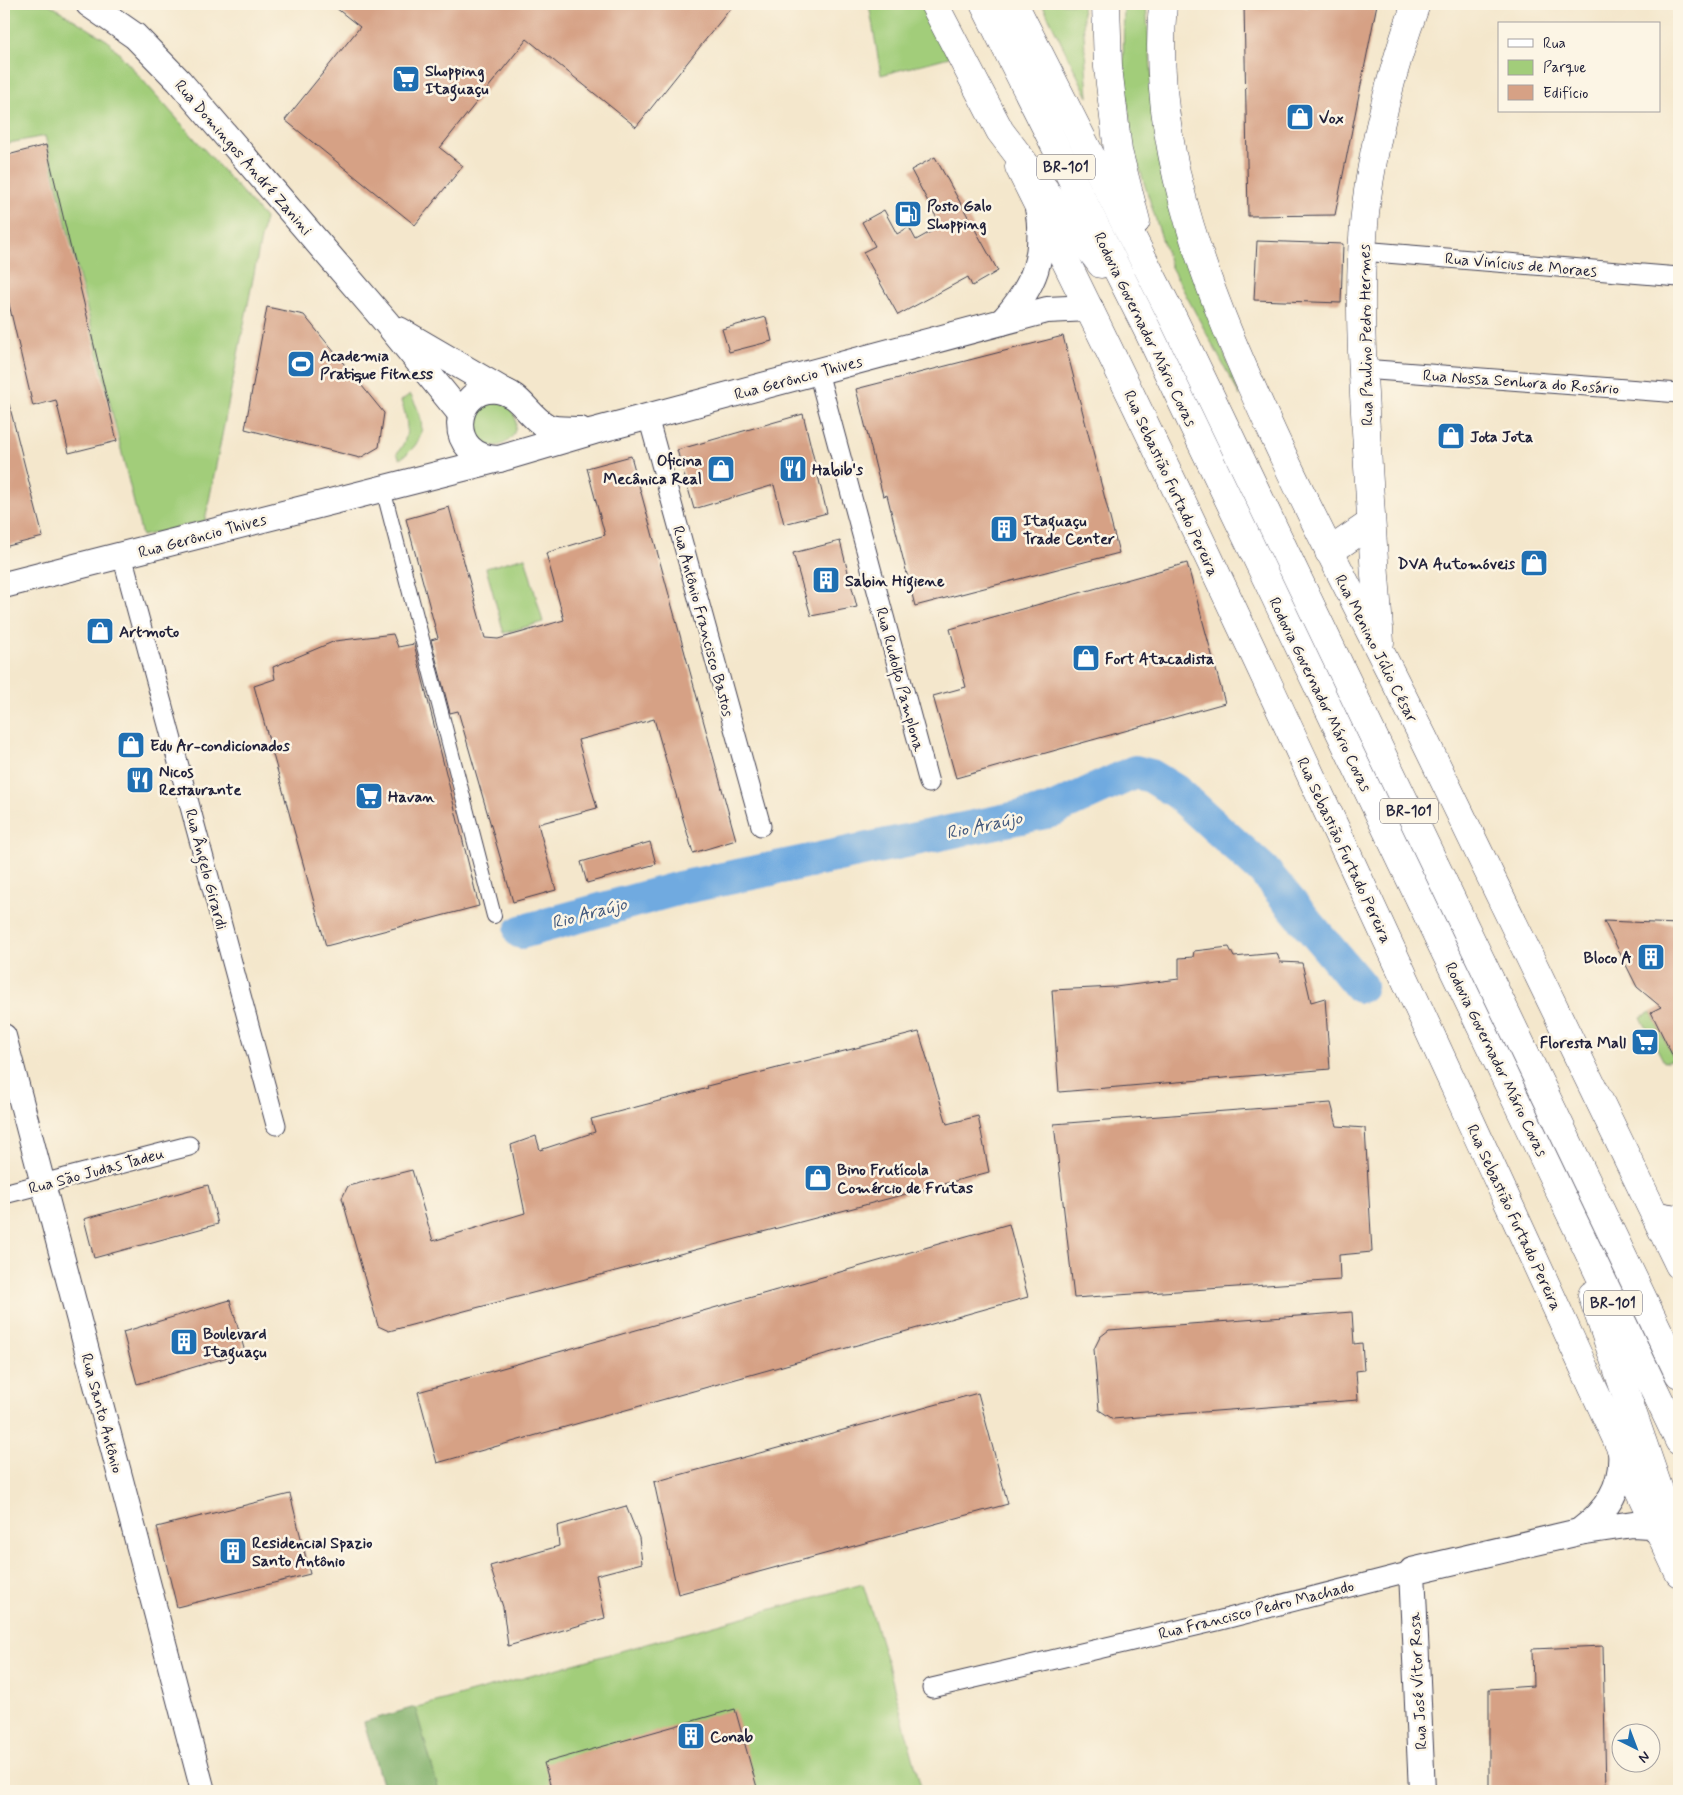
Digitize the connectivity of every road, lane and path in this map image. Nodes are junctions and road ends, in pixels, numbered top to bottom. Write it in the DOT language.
graph roads {
  1 [pos="90,4"];
  2 [pos="934,4"];
  3 [pos="984,4"];
  4 [pos="1014,4"];
  5 [pos="1106,4"];
  6 [pos="1416,4"];
  7 [pos="1163,6"];
  8 [pos="1000,131"];
  9 [pos="1037,204"];
  10 [pos="1362,251"];
  11 [pos="1063,255"];
  12 [pos="1147,266"];
  13 [pos="1679,277"];
  14 [pos="1090,308"];
  15 [pos="1047,310"];
  16 [pos="386,322"];
  17 [pos="1002,322"];
  18 [pos="1148,331"];
  19 [pos="1362,369"];
  20 [pos="818,372"];
  21 [pos="1679,393"];
  22 [pos="515,399"];
  23 [pos="648,417"];
  24 [pos="461,425"];
  25 [pos="594,431"];
  26 [pos="505,457"];
  27 [pos="392,487"];
  28 [pos="1371,522"];
  29 [pos="1329,552"];
  30 [pos="122,556"];
  31 [pos="4,585"];
  32 [pos="1382,655"];
  33 [pos="929,783"];
  34 [pos="760,826"];
  35 [pos="494,916"];
  36 [pos="4,1036"];
  37 [pos="276,1126"];
  38 [pos="189,1146"];
  39 [pos="1548,1166"];
  40 [pos="42,1184"];
  41 [pos="4,1194"];
  42 [pos="1666,1213"];
  43 [pos="1679,1264"];
  44 [pos="1679,1374"];
  45 [pos="1679,1441"];
  46 [pos="1621,1450"];
  47 [pos="1579,1532"];
  48 [pos="1669,1540"];
  49 [pos="1412,1571"];
  50 [pos="1679,1573"];
  51 [pos="932,1688"];
  52 [pos="203,1791"];
  53 [pos="1422,1791"];
  1 -- 16 [label="main road, Rua Domingos André Zanini"];
  2 -- 8 [label="main road"];
  3 -- 18 [label="main road, Rodovia Governador Mário Covas / BR-101"];
  4 -- 12 [label="main road, Rodovia Governador Mário Covas / BR-101"];
  5 -- 12 [label="main road"];
  6 -- 10 [label="main road, Rua Paulino Pedro Hermes"];
  7 -- 29 [label="main road, Rua Menino Júlio César"];
  8 -- 9 [label="main road, Rua Sebastião Furtado Pereira"];
  8 -- 18 [label="main road"];
  9 -- 11 [label="main road, Rua Sebastião Furtado Pereira"];
  9 -- 17 [label="main road"];
  10 -- 13 [label="street, Rua Vinícius de Moraes"];
  10 -- 19 [label="main road, Rua Paulino Pedro Hermes"];
  11 -- 14 [label="main road, Rua Sebastião Furtado Pereira"];
  11 -- 15 [label="main road"];
  12 -- 44 [label="main road, Rodovia Governador Mário Covas / BR-101"];
  14 -- 15 [label="main road, Rua Gerôncio Thives"];
  14 -- 46 [label="main road, Rua Sebastião Furtado Pereira"];
  15 -- 17 [label="main road, Rua Gerôncio Thives"];
  16 -- 22 [label="main road"];
  16 -- 24 [label="main road, Rua Domingos André Zanini"];
  17 -- 20 [label="main road, Rua Gerôncio Thives"];
  18 -- 39 [label="main road, Rodovia Governador Mário Covas / BR-101"];
  19 -- 21 [label="street, Rua Nossa Senhora do Rosário"];
  19 -- 28 [label="main road, Rua Paulino Pedro Hermes"];
  20 -- 23 [label="main road, Rua Gerôncio Thives"];
  20 -- 33 [label="street, Rua Rudolfo Pamplona"];
  22 -- 24 [label="main road"];
  22 -- 25 [label="main road"];
  22 -- 26 [label="main road"];
  23 -- 25 [label="main road, Rua Gerôncio Thives"];
  23 -- 34 [label="street, Rua Antônio Francisco Bastos"];
  24 -- 26 [label="main road"];
  24 -- 27 [label="main road"];
  25 -- 26 [label="main road, Rua Gerôncio Thives"];
  26 -- 27 [label="main road, Rua Gerôncio Thives"];
  27 -- 30 [label="main road, Rua Gerôncio Thives"];
  27 -- 35 [label="street"];
  28 -- 29 [label="main road"];
  28 -- 32 [label="main road, Rua Paulino Pedro Hermes"];
  29 -- 32 [label="main road, Rua Menino Júlio César"];
  30 -- 31 [label="main road, Rua Gerôncio Thives"];
  30 -- 37 [label="street, Rua Ângelo Girardi"];
  32 -- 42 [label="main road, Rua Menino Júlio César"];
  36 -- 40 [label="street, Rua Santo Antônio"];
  38 -- 40 [label="street, Rua São Judas Tadeu"];
  39 -- 45 [label="main road, Rodovia Governador Mário Covas / BR-101"];
  39 -- 48 [label="main road"];
  40 -- 41 [label="street, Rua São Judas Tadeu"];
  40 -- 52 [label="street, Rua Santo Antônio"];
  42 -- 43 [label="main road, Rua Menino Júlio César"];
  46 -- 47 [label="main road, Rua Francisco Pedro Machado"];
  46 -- 48 [label="main road, Rua Sebastião Furtado Pereira"];
  47 -- 48 [label="main road, Rua Francisco Pedro Machado"];
  47 -- 49 [label="main road, Rua Francisco Pedro Machado"];
  48 -- 50 [label="main road, Rua Sebastião Furtado Pereira"];
  49 -- 51 [label="street, Rua Francisco Pedro Machado"];
  49 -- 53 [label="main road, Rua José Vítor Rosa"];
}
